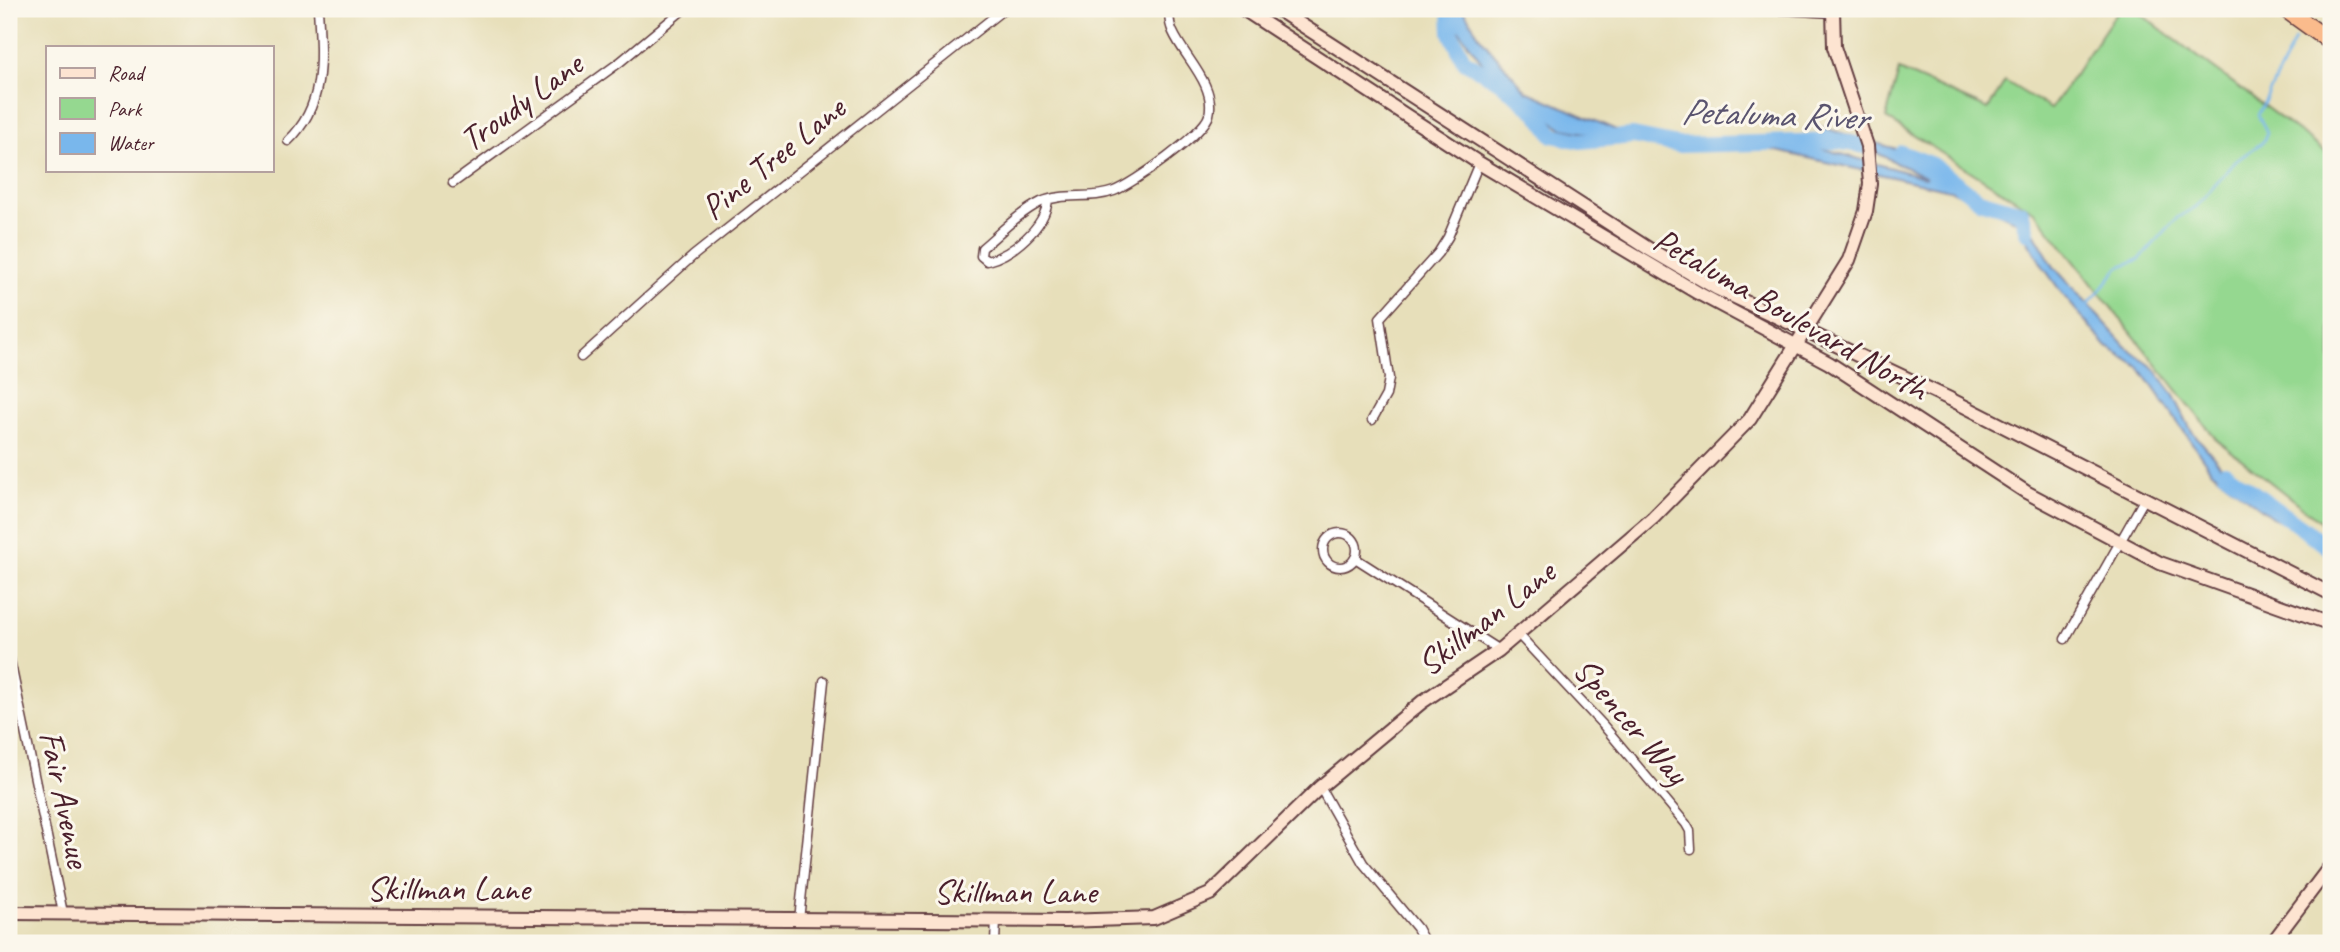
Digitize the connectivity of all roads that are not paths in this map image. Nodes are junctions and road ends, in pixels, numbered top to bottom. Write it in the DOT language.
graph roads {
  1 [pos="318,9"];
  2 [pos="1004,9"];
  3 [pos="1171,9"];
  4 [pos="1244,9"];
  5 [pos="1277,9"];
  6 [pos="1764,9"];
  7 [pos="1782,9"];
  8 [pos="2285,9"];
  9 [pos="680,10"];
  10 [pos="1832,11"];
  11 [pos="2331,41"];
  12 [pos="288,141"];
  13 [pos="1479,163"];
  14 [pos="453,183"];
  15 [pos="1048,200"];
  16 [pos="1806,329"];
  17 [pos="1795,345"];
  18 [pos="581,357"];
  19 [pos="1372,420"];
  20 [pos="2145,498"];
  21 [pos="2121,542"];
  22 [pos="1355,558"];
  23 [pos="2331,594"];
  24 [pos="2331,624"];
  25 [pos="1518,634"];
  26 [pos="2065,639"];
  27 [pos="1499,650"];
  28 [pos="9,655"];
  29 [pos="824,681"];
  30 [pos="1320,787"];
  31 [pos="1691,849"];
  32 [pos="2331,865"];
  33 [pos="9,913"];
  34 [pos="63,914"];
  35 [pos="799,920"];
  36 [pos="996,920"];
  37 [pos="995,943"];
  38 [pos="1425,943"];
  39 [pos="2272,943"];
  1 -- 12 [label="street"];
  2 -- 18 [label="street, Pine Tree Lane"];
  3 -- 15 [label="street"];
  4 -- 13 [label="main road, Petaluma Boulevard North"];
  5 -- 16 [label="main road, Petaluma Boulevard North"];
  6 -- 7 [label="street"];
  7 -- 10 [label="street"];
  8 -- 11 [label="highway"];
  9 -- 14 [label="street, Troudy Lane"];
  10 -- 16 [label="main road, Skillman Lane"];
  13 -- 17 [label="main road, Petaluma Boulevard North"];
  13 -- 19 [label="street"];
  15 -- 15 [label="street"];
  16 -- 17 [label="main road, Skillman Lane"];
  16 -- 20 [label="main road, Petaluma Boulevard North"];
  17 -- 21 [label="main road, Petaluma Boulevard North"];
  17 -- 25 [label="main road, Skillman Lane"];
  20 -- 21 [label="street"];
  20 -- 23 [label="main road, Petaluma Boulevard North"];
  21 -- 24 [label="main road, Petaluma Boulevard North"];
  21 -- 26 [label="street"];
  22 -- 22 [label="street"];
  22 -- 27 [label="street"];
  25 -- 27 [label="main road, Skillman Lane"];
  25 -- 31 [label="street, Spencer Way"];
  27 -- 30 [label="main road, Skillman Lane"];
  28 -- 34 [label="street, Fair Avenue"];
  29 -- 35 [label="street"];
  30 -- 36 [label="main road, Skillman Lane"];
  30 -- 38 [label="street"];
  32 -- 39 [label="main road"];
  33 -- 34 [label="main road, Skillman Lane"];
  34 -- 35 [label="main road, Skillman Lane"];
  35 -- 36 [label="main road, Skillman Lane"];
  36 -- 37 [label="street"];
}
